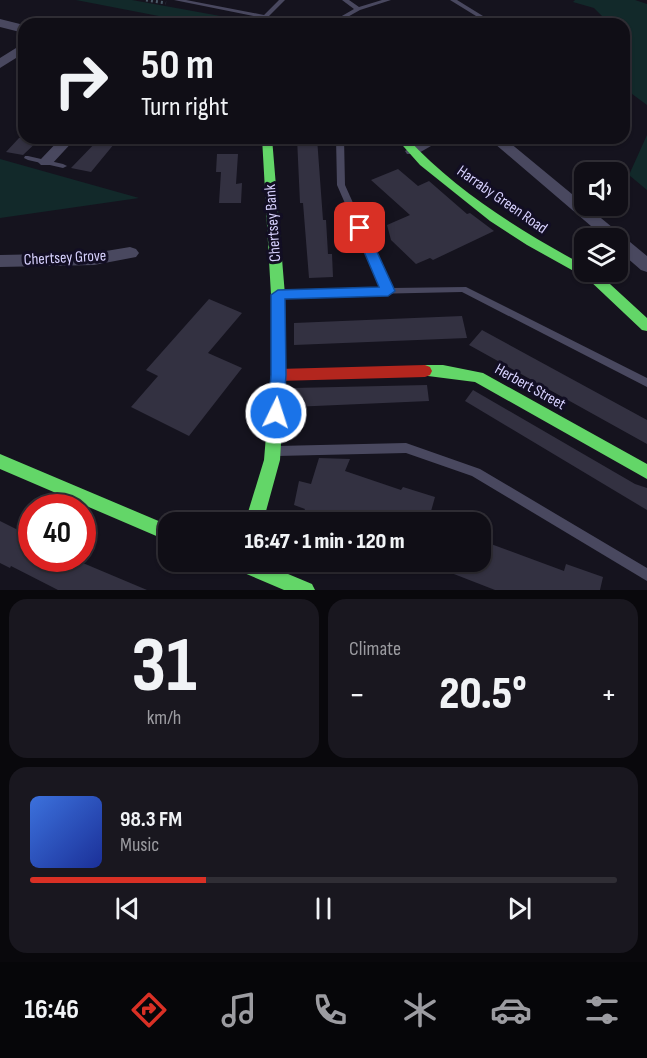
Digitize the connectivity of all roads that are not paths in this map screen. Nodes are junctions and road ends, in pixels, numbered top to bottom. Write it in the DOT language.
graph roads {
  1 [pos="177,0"];
  2 [pos="282,0"];
  3 [pos="345,0"];
  4 [pos="388,0"];
  5 [pos="453,0"];
  6 [pos="358,9"];
  7 [pos="265,17"];
  8 [pos="268,18"];
  9 [pos="342,18"];
  10 [pos="483,18"];
  11 [pos="0,23"];
  12 [pos="18,28"];
  13 [pos="18,51"];
  14 [pos="0,64"];
  15 [pos="63,144"];
  16 [pos="267,144"];
  17 [pos="340,144"];
  18 [pos="406,144"];
  19 [pos="426,144"];
  20 [pos="502,144"];
  21 [pos="412,151"];
  22 [pos="28,158"];
  23 [pos="46,162"];
  24 [pos="63,166"];
  25 [pos="602,228"];
  26 [pos="628,250"];
  27 [pos="130,253"];
  28 [pos="0,261"];
  29 [pos="647,266"];
  30 [pos="388,291"];
  31 [pos="278,295"];
  32 [pos="647,326"];
  33 [pos="278,375"];
  34 [pos="647,382"];
  35 [pos="273,452"];
  36 [pos="0,461"];
  37 [pos="647,472"];
  38 [pos="257,512"];
  39 [pos="158,529"];
  40 [pos="264,572"];
  41 [pos="647,575"];
  42 [pos="306,590"];
  1 -- 7 [label="lane"];
  2 -- 7 [label="lane"];
  3 -- 6 [label="lane"];
  4 -- 6 [label="lane"];
  5 -- 10 [label="lane"];
  6 -- 9 [label="lane"];
  7 -- 8 [label="lane"];
  11 -- 12 [label="street"];
  13 -- 14 [label="street"];
  15 -- 23 [label="street"];
  16 -- 31 [label="street, Chertsey Bank"];
  17 -- 30 [label="lane"];
  18 -- 21 [label="street, Harraby Green Road"];
  19 -- 21 [label="street"];
  20 -- 25 [label="street"];
  21 -- 32 [label="street, Harraby Green Road"];
  22 -- 23 [label="lane"];
  23 -- 24 [label="lane"];
  26 -- 29 [label="street"];
  27 -- 28 [label="street, Chertsey Grove"];
  30 -- 31 [label="lane"];
  30 -- 34 [label="lane"];
  31 -- 33 [label="street, Chertsey Bank"];
  33 -- 35 [label="street, Chertsey Bank"];
  33 -- 37 [label="street, Herbert Street"];
  35 -- 38 [label="street, Chertsey Bank"];
  35 -- 41 [label="lane"];
  36 -- 39 [label="street"];
  40 -- 42 [label="street"];
}
